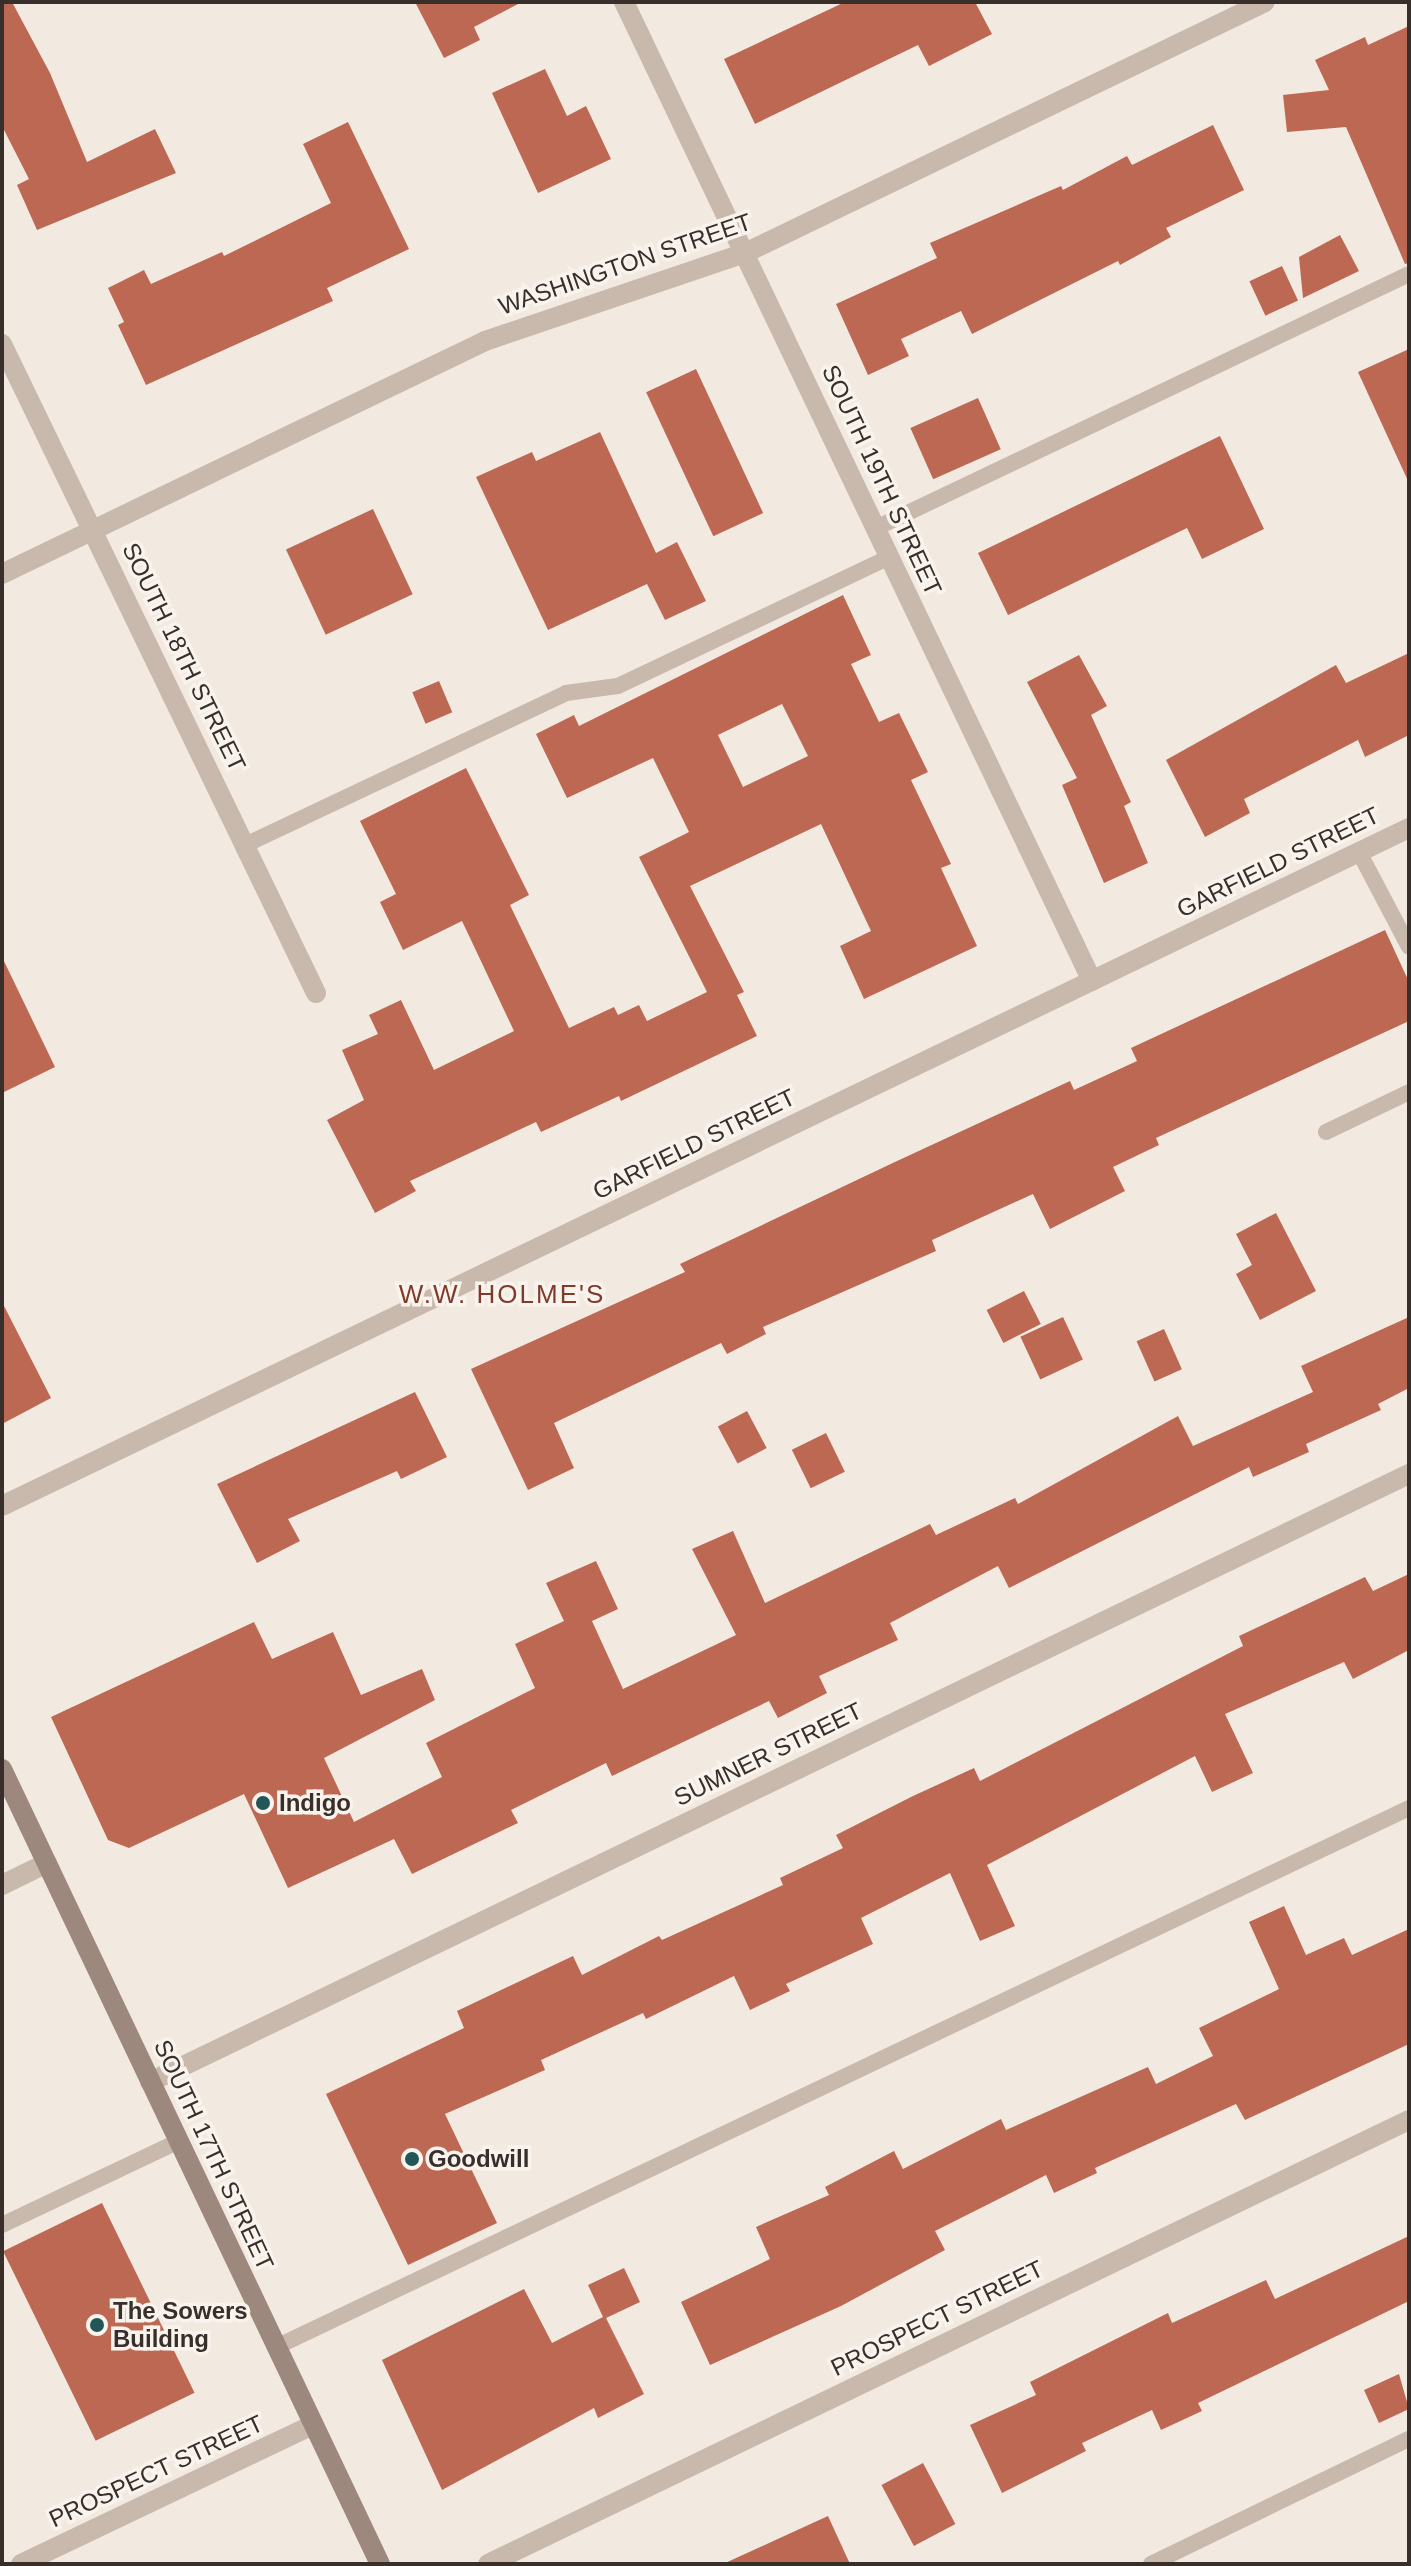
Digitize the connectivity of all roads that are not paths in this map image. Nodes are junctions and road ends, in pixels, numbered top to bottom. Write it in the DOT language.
graph roads {
  1 [pos="624,2"];
  2 [pos="1265,2"];
  3 [pos="745,253"];
  4 [pos="1409,274"];
  5 [pos="2,344"];
  6 [pos="876,528"];
  7 [pos="94,530"];
  8 [pos="890,557"];
  9 [pos="2,574"];
  10 [pos="1409,828"];
  11 [pos="245,845"];
  12 [pos="1359,852"];
  13 [pos="1409,947"];
  14 [pos="1092,981"];
  15 [pos="316,993"];
  16 [pos="1409,1092"];
  17 [pos="1326,1132"];
  18 [pos="1409,1474"];
  19 [pos="2,1506"];
  20 [pos="2,1769"];
  21 [pos="1409,1808"];
  22 [pos="47,1863"];
  23 [pos="2,1885"];
  24 [pos="150,2082"];
  25 [pos="1409,2120"];
  26 [pos="179,2141"];
  27 [pos="2,2225"];
  28 [pos="276,2347"];
  29 [pos="313,2425"];
  30 [pos="1409,2439"];
  31 [pos="21,2564"];
  32 [pos="380,2564"];
  33 [pos="488,2564"];
  34 [pos="1151,2564"];
  1 -- 3 [label="street, SOUTH 19TH STREET"];
  2 -- 3 [label="street, WASHINGTON STREET"];
  3 -- 6 [label="street, SOUTH 19TH STREET"];
  3 -- 7 [label="street, WASHINGTON STREET"];
  4 -- 6 [label="lane"];
  5 -- 7 [label="street, SOUTH 18TH STREET"];
  6 -- 8 [label="street, SOUTH 19TH STREET"];
  7 -- 9 [label="street, WASHINGTON STREET"];
  7 -- 11 [label="street, SOUTH 18TH STREET"];
  8 -- 11 [label="lane"];
  8 -- 14 [label="street, SOUTH 19TH STREET"];
  10 -- 12 [label="street, GARFIELD STREET"];
  11 -- 15 [label="street, SOUTH 18TH STREET"];
  12 -- 13 [label="lane"];
  12 -- 14 [label="street, GARFIELD STREET"];
  14 -- 19 [label="street, GARFIELD STREET"];
  16 -- 17 [label="lane"];
  18 -- 24 [label="street, SUMNER STREET"];
  20 -- 22 [label="main road, SOUTH 17TH STREET"];
  21 -- 28 [label="lane"];
  22 -- 23 [label="street"];
  22 -- 24 [label="main road, SOUTH 17TH STREET"];
  24 -- 26 [label="main road, SOUTH 17TH STREET"];
  25 -- 33 [label="street, PROSPECT STREET"];
  26 -- 27 [label="lane"];
  26 -- 28 [label="main road, SOUTH 17TH STREET"];
  28 -- 29 [label="main road, SOUTH 17TH STREET"];
  29 -- 31 [label="street, PROSPECT STREET"];
  29 -- 32 [label="main road, SOUTH 17TH STREET"];
  30 -- 34 [label="lane"];
}
